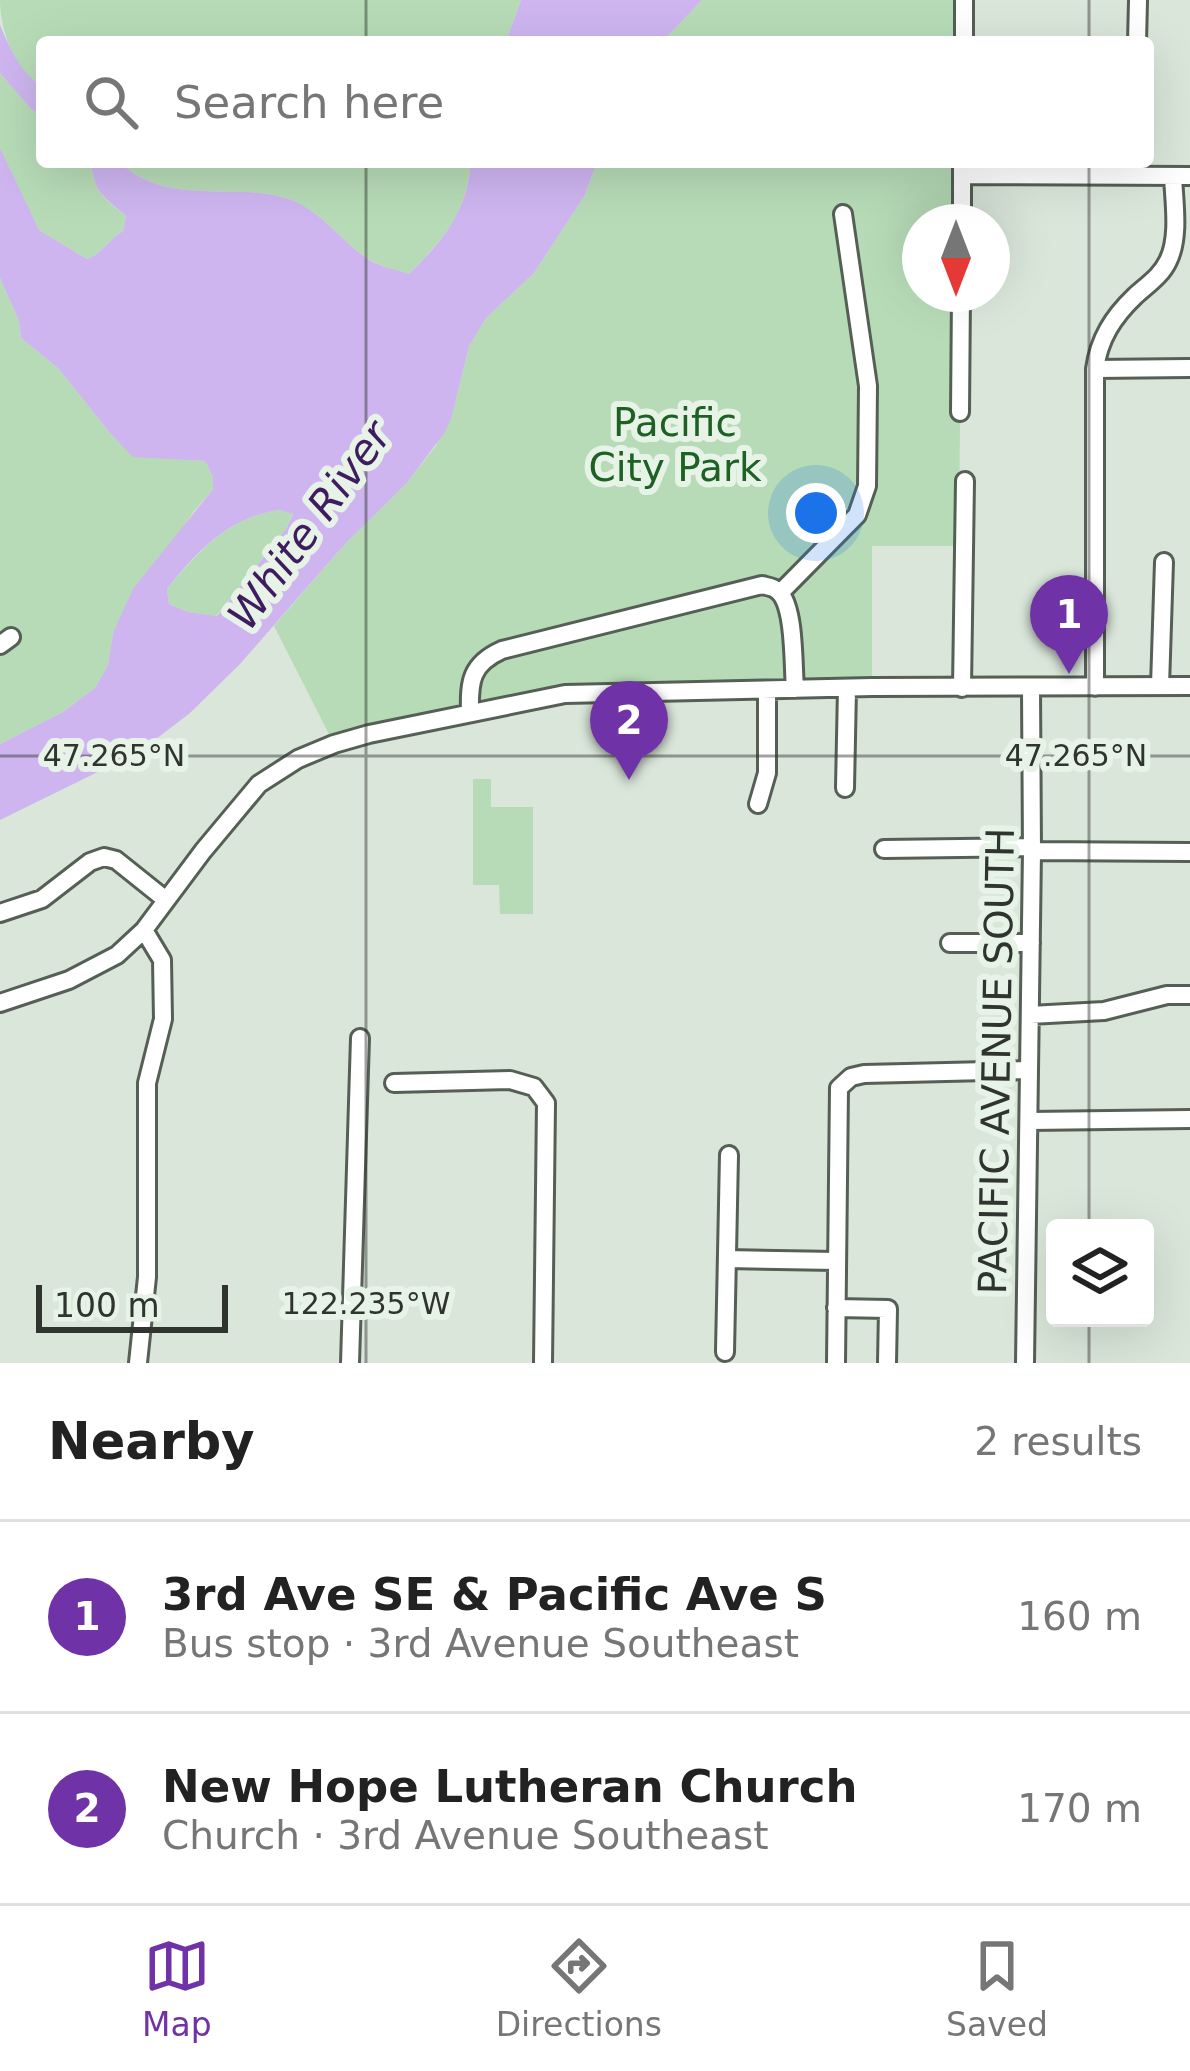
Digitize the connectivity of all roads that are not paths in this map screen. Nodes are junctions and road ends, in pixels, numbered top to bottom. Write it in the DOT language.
graph roads {
  1 [pos="964,0"];
  2 [pos="1138,1"];
  3 [pos="964,36"];
  4 [pos="1137,36"];
  5 [pos="962,168"];
  6 [pos="1135,169"];
  7 [pos="1182,176"];
  8 [pos="962,204"];
  9 [pos="843,214"];
  10 [pos="961,312"];
  11 [pos="1190,368"];
  12 [pos="1095,369"];
  13 [pos="960,412"];
  14 [pos="964,481"];
  15 [pos="1164,562"];
  16 [pos="780,593"];
  17 [pos="1160,686"];
  18 [pos="1190,686"];
  19 [pos="1095,687"];
  20 [pos="847,688"];
  21 [pos="962,688"];
  22 [pos="1031,688"];
  23 [pos="795,689"];
  24 [pos="767,690"];
  25 [pos="470,713"];
  26 [pos="845,788"];
  27 [pos="758,805"];
  28 [pos="884,849"];
  29 [pos="1032,849"];
  30 [pos="1190,852"];
  31 [pos="166,900"];
  32 [pos="0,914"];
  33 [pos="144,930"];
  34 [pos="950,943"];
  35 [pos="1031,944"];
  36 [pos="1190,995"];
  37 [pos="0,1003"];
  38 [pos="1030,1015"];
  39 [pos="360,1038"];
  40 [pos="1029,1070"];
  41 [pos="394,1083"];
  42 [pos="1190,1119"];
  43 [pos="1029,1121"];
  44 [pos="729,1155"];
  45 [pos="727,1259"];
  46 [pos="836,1261"];
  47 [pos="836,1308"];
  48 [pos="725,1352"];
  49 [pos="138,1363"];
  50 [pos="350,1363"];
  51 [pos="544,1363"];
  52 [pos="836,1363"];
  53 [pos="887,1363"];
  54 [pos="1025,1363"];
  1 -- 3 [label="street"];
  2 -- 4 [label="street"];
  5 -- 6 [label="street"];
  5 -- 8 [label="street"];
  6 -- 7 [label="street"];
  7 -- 12 [label="street"];
  9 -- 16 [label="street"];
  10 -- 13 [label="street"];
  11 -- 12 [label="street"];
  12 -- 19 [label="street"];
  14 -- 21 [label="street"];
  15 -- 17 [label="street"];
  16 -- 23 [label="street"];
  16 -- 25 [label="street"];
  17 -- 18 [label="street"];
  17 -- 19 [label="street"];
  19 -- 22 [label="street"];
  20 -- 21 [label="street"];
  20 -- 23 [label="street"];
  20 -- 26 [label="street"];
  21 -- 22 [label="street"];
  22 -- 29 [label="street, PACIFIC AVENUE SOUTH"];
  23 -- 24 [label="street"];
  24 -- 25 [label="street"];
  24 -- 27 [label="street"];
  25 -- 31 [label="street"];
  28 -- 29 [label="street"];
  29 -- 30 [label="street"];
  29 -- 35 [label="street, PACIFIC AVENUE SOUTH"];
  31 -- 32 [label="street"];
  31 -- 33 [label="street"];
  33 -- 37 [label="street"];
  33 -- 49 [label="street"];
  34 -- 35 [label="street"];
  35 -- 38 [label="street, PACIFIC AVENUE SOUTH"];
  36 -- 38 [label="street"];
  38 -- 40 [label="street, PACIFIC AVENUE SOUTH"];
  39 -- 50 [label="street"];
  40 -- 43 [label="street, PACIFIC AVENUE SOUTH"];
  40 -- 46 [label="street"];
  41 -- 51 [label="street"];
  42 -- 43 [label="street"];
  43 -- 54 [label="street, PACIFIC AVENUE SOUTH"];
  44 -- 45 [label="street"];
  45 -- 46 [label="street"];
  45 -- 48 [label="street"];
  46 -- 47 [label="street"];
  47 -- 52 [label="street"];
  47 -- 53 [label="street"];
}
